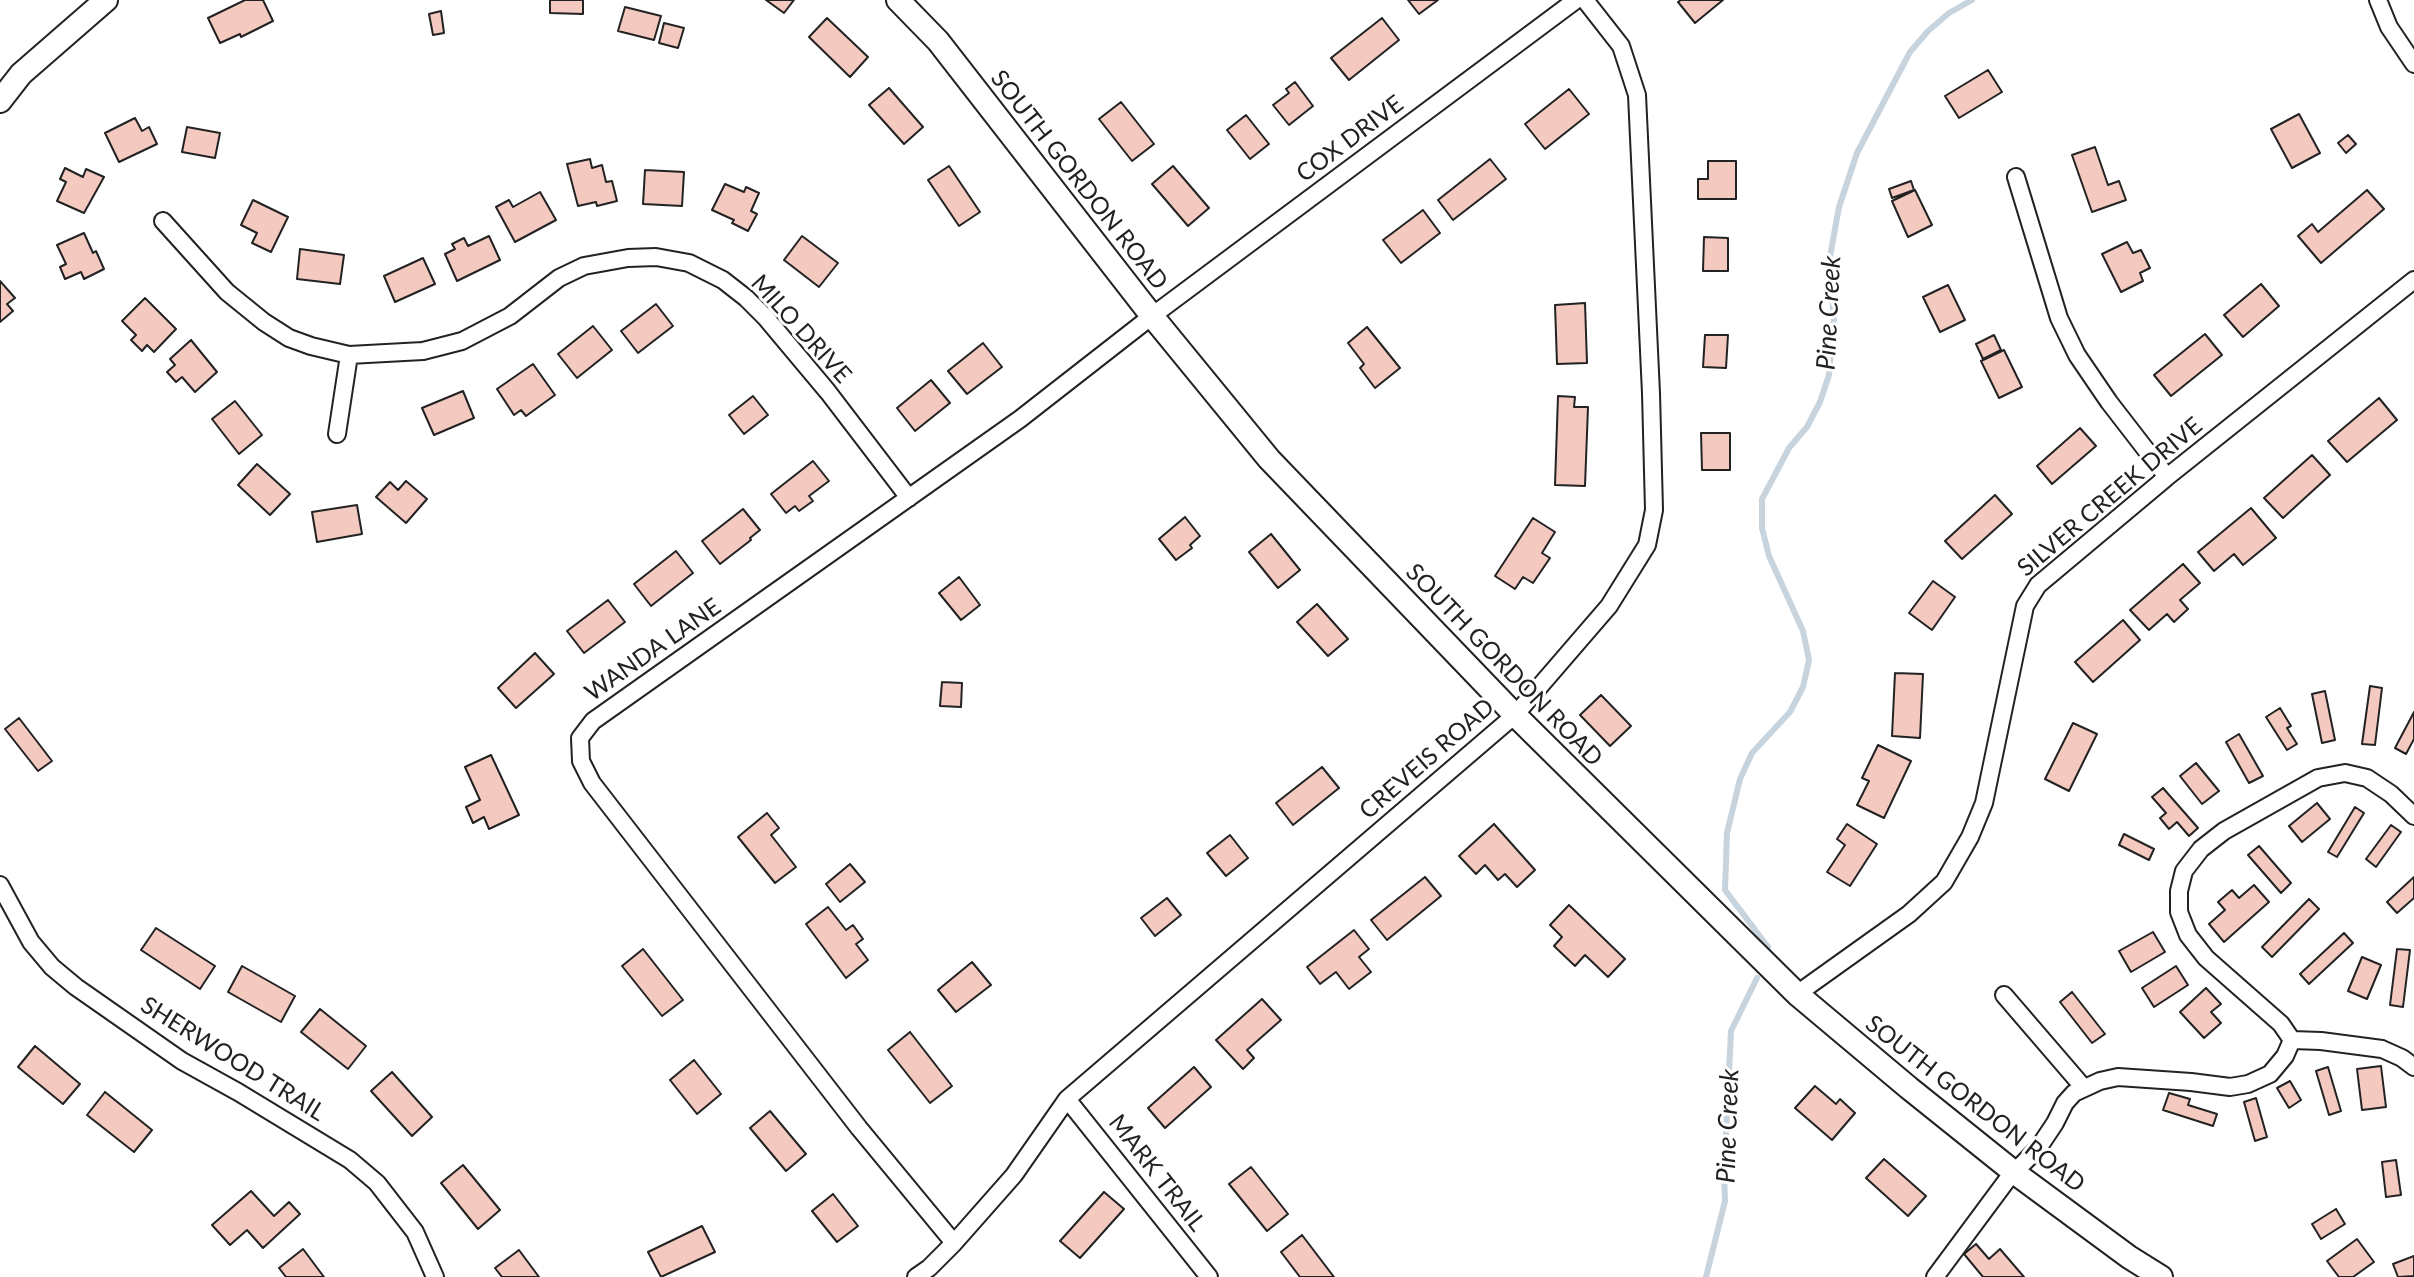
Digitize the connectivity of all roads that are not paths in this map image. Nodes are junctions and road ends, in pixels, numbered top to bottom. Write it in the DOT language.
graph roads {
  1 [pos="106,0"];
  2 [pos="898,0"];
  3 [pos="1576,0"];
  4 [pos="1585,0"];
  5 [pos="2378,0"];
  6 [pos="2414,64"];
  7 [pos="0,101"];
  8 [pos="2016,177"];
  9 [pos="163,221"];
  10 [pos="2414,280"];
  11 [pos="1152,316"];
  12 [pos="349,355"];
  13 [pos="337,434"];
  14 [pos="2167,477"];
  15 [pos="909,498"];
  16 [pos="1515,715"];
  17 [pos="2414,816"];
  18 [pos="0,885"];
  19 [pos="1797,994"];
  20 [pos="2004,995"];
  21 [pos="2292,1040"];
  22 [pos="2414,1067"];
  23 [pos="2084,1088"];
  24 [pos="1067,1099"];
  25 [pos="2015,1173"];
  26 [pos="954,1243"];
  27 [pos="435,1277"];
  28 [pos="916,1277"];
  29 [pos="1209,1277"];
  30 [pos="1935,1277"];
  31 [pos="2161,1277"];
  1 -- 7 [label="street"];
  2 -- 11 [label="street, SOUTH GORDON ROAD"];
  3 -- 11 [label="street, COX DRIVE"];
  4 -- 16 [label="street, CREVEIS ROAD"];
  5 -- 6 [label="street"];
  8 -- 14 [label="street"];
  9 -- 12 [label="street, MILO DRIVE"];
  10 -- 14 [label="street, SILVER CREEK DRIVE"];
  11 -- 15 [label="street, WANDA LANE"];
  11 -- 16 [label="street, SOUTH GORDON ROAD"];
  12 -- 13 [label="street"];
  12 -- 15 [label="street, MILO DRIVE"];
  14 -- 19 [label="street, SILVER CREEK DRIVE"];
  15 -- 26 [label="street, WANDA LANE"];
  16 -- 19 [label="street, SOUTH GORDON ROAD"];
  16 -- 24 [label="street, CREVEIS ROAD"];
  17 -- 21 [label="street"];
  18 -- 27 [label="street, SHERWOOD TRAIL"];
  19 -- 25 [label="street, SOUTH GORDON ROAD"];
  20 -- 23 [label="street"];
  21 -- 22 [label="street"];
  21 -- 23 [label="street"];
  23 -- 25 [label="street"];
  24 -- 26 [label="street, CREVEIS ROAD"];
  24 -- 29 [label="street, MARK TRAIL"];
  25 -- 30 [label="street"];
  25 -- 31 [label="street, SOUTH GORDON ROAD"];
  26 -- 28 [label="street, CREVEIS ROAD"];
}
